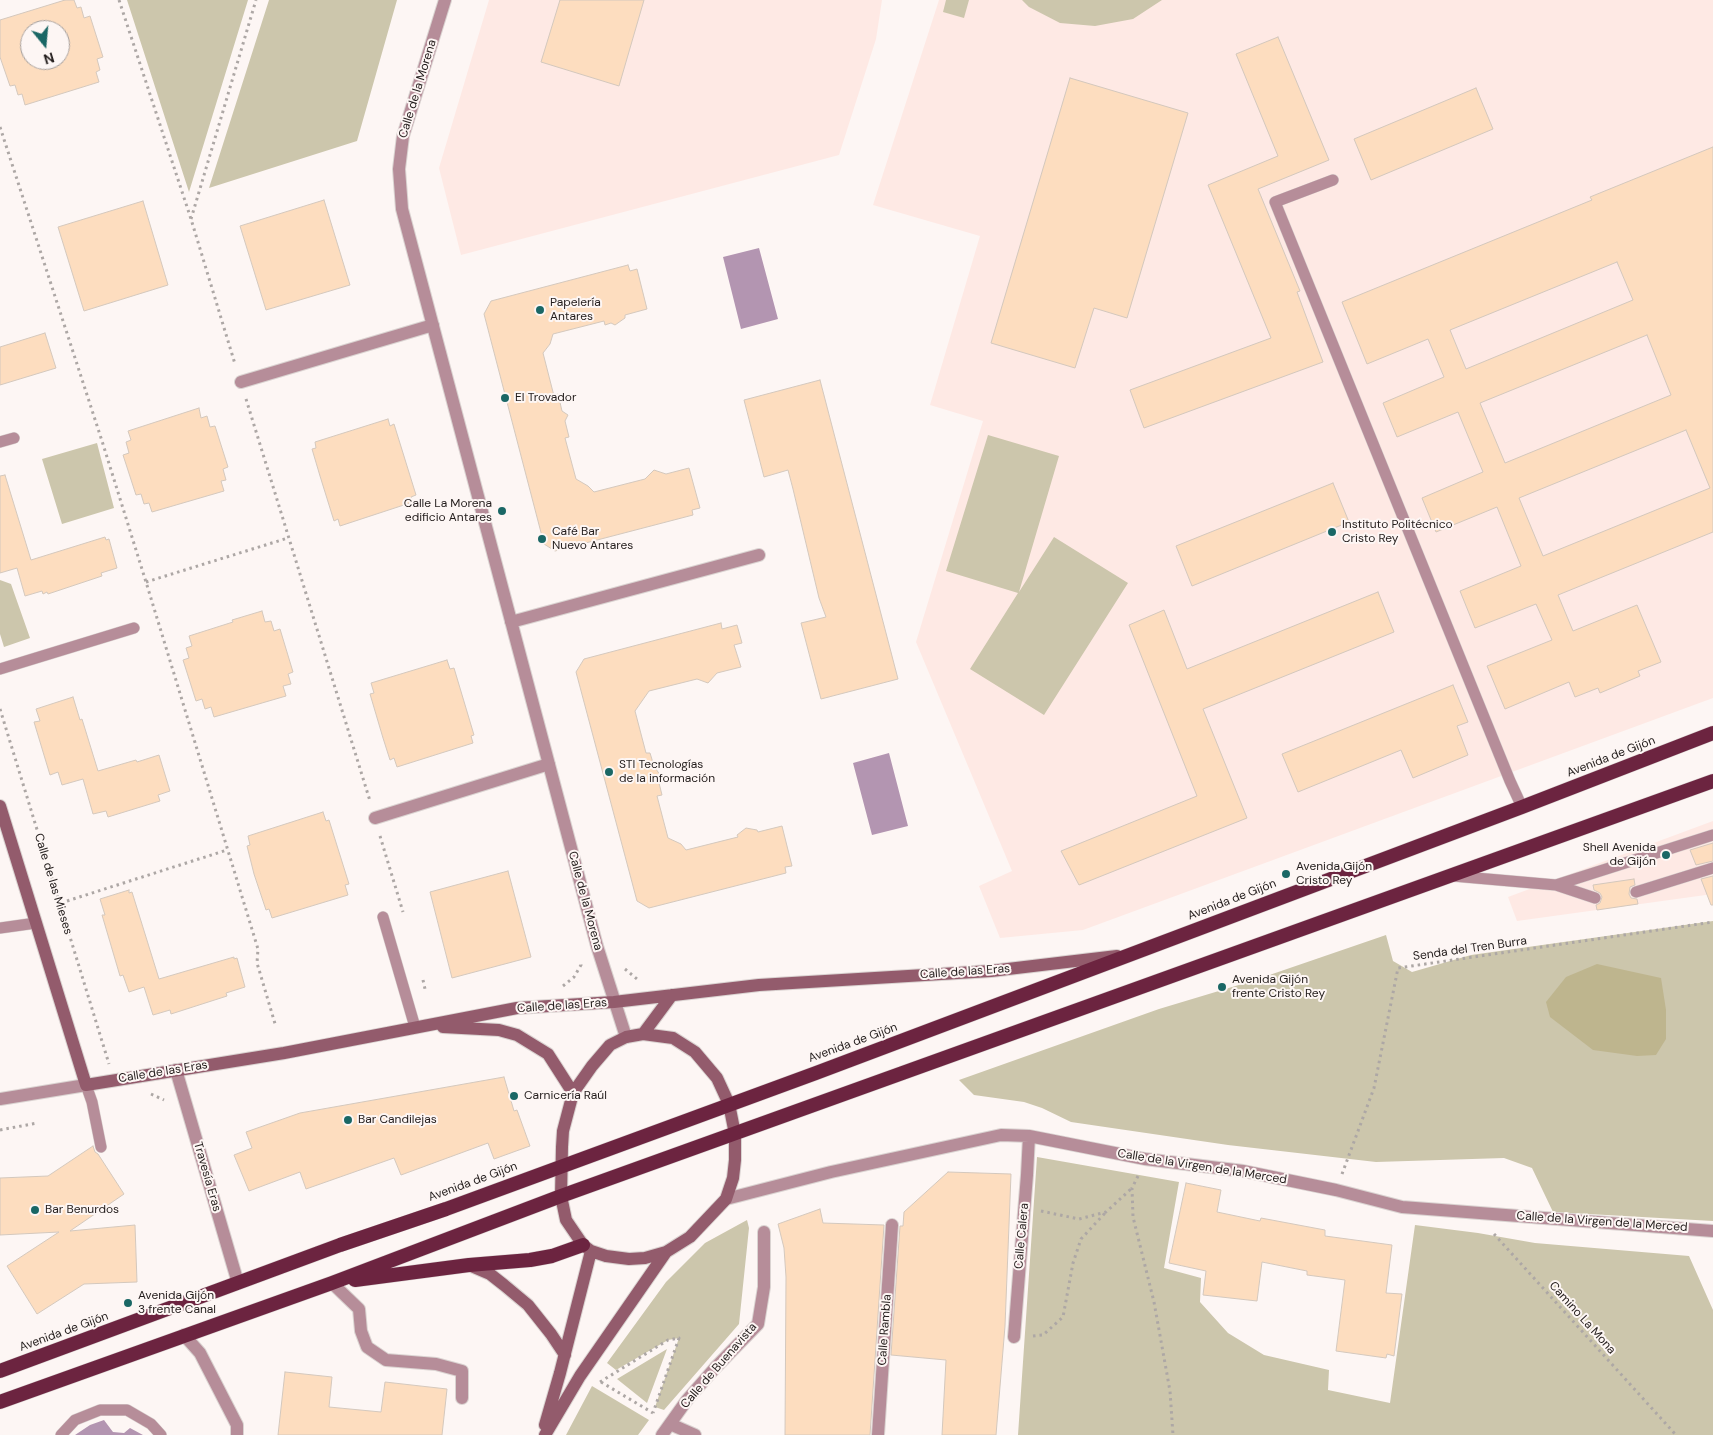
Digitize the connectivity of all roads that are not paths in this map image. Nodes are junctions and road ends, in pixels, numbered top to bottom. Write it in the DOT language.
graph roads {
  1 [pos="445,0"];
  2 [pos="1333,180"];
  3 [pos="433,325"];
  4 [pos="241,382"];
  5 [pos="14,438"];
  6 [pos="0,442"];
  7 [pos="759,555"];
  8 [pos="511,622"];
  9 [pos="134,628"];
  10 [pos="0,669"];
  11 [pos="1713,733"];
  12 [pos="549,764"];
  13 [pos="1713,781"];
  14 [pos="0,806"];
  15 [pos="1522,808"];
  16 [pos="375,818"];
  17 [pos="1713,835"];
  18 [pos="1713,868"];
  19 [pos="1448,876"];
  20 [pos="1556,885"];
  21 [pos="1636,892"];
  22 [pos="1595,898"];
  23 [pos="383,918"];
  24 [pos="36,923"];
  25 [pos="0,928"];
  26 [pos="1129,955"];
  27 [pos="672,995"];
  28 [pos="614,1002"];
  29 [pos="418,1026"];
  30 [pos="643,1034"];
  31 [pos="626,1037"];
  32 [pos="176,1070"];
  33 [pos="86,1085"];
  34 [pos="573,1093"];
  35 [pos="0,1099"];
  36 [pos="729,1104"];
  37 [pos="735,1134"];
  38 [pos="1028,1136"];
  39 [pos="101,1148"];
  40 [pos="562,1166"];
  41 [pos="561,1196"];
  42 [pos="726,1199"];
  43 [pos="892,1225"];
  44 [pos="1713,1231"];
  45 [pos="764,1232"];
  46 [pos="587,1248"];
  47 [pos="666,1252"];
  48 [pos="469,1265"];
  49 [pos="238,1283"];
  50 [pos="332,1283"];
  51 [pos="184,1336"];
  52 [pos="1014,1336"];
  53 [pos="565,1354"];
  54 [pos="0,1371"];
  55 [pos="462,1398"];
  56 [pos="0,1402"];
  57 [pos="670,1424"];
  58 [pos="61,1435"];
  59 [pos="161,1435"];
  60 [pos="237,1435"];
  61 [pos="544,1435"];
  62 [pos="662,1435"];
  63 [pos="695,1435"];
  64 [pos="878,1435"];
  1 -- 3 [label="street, Calle de la Morena"];
  2 -- 15 [label="lane"];
  3 -- 4 [label="street"];
  3 -- 8 [label="street, Calle de la Morena"];
  5 -- 6 [label="lane"];
  7 -- 8 [label="street"];
  8 -- 12 [label="street, Calle de la Morena"];
  9 -- 10 [label="lane"];
  11 -- 15 [label="highway, Avenida de Gijón"];
  12 -- 16 [label="street"];
  12 -- 28 [label="street, Calle de la Morena"];
  13 -- 19 [label="highway"];
  14 -- 24 [label="main road"];
  15 -- 26 [label="highway, Avenida de Gijón"];
  17 -- 20 [label="lane"];
  18 -- 21 [label="lane"];
  19 -- 20 [label="lane"];
  19 -- 37 [label="highway"];
  20 -- 22 [label="lane"];
  23 -- 29 [label="lane"];
  24 -- 25 [label="lane"];
  24 -- 33 [label="main road"];
  26 -- 27 [label="main road, Calle de las Eras"];
  26 -- 36 [label="highway, Avenida de Gijón"];
  27 -- 28 [label="main road, Calle de las Eras"];
  27 -- 30 [label="main road"];
  28 -- 29 [label="main road, Calle de las Eras"];
  28 -- 31 [label="street, Calle de la Morena"];
  29 -- 32 [label="main road, Calle de las Eras"];
  29 -- 34 [label="main road"];
  30 -- 31 [label="main road"];
  30 -- 36 [label="main road"];
  31 -- 34 [label="main road"];
  32 -- 33 [label="main road, Calle de las Eras"];
  32 -- 49 [label="street, Travesía Eras"];
  33 -- 35 [label="street, Calle de las Eras"];
  33 -- 39 [label="lane"];
  34 -- 40 [label="main road"];
  36 -- 37 [label="main road"];
  36 -- 40 [label="highway, Avenida de Gijón"];
  37 -- 41 [label="highway"];
  37 -- 42 [label="main road"];
  38 -- 42 [label="street, Calle de la Virgen de la Merced"];
  38 -- 44 [label="street, Calle de la Virgen de la Merced"];
  38 -- 52 [label="street, Calle Calera"];
  40 -- 41 [label="main road"];
  40 -- 49 [label="highway, Avenida de Gijón"];
  41 -- 46 [label="main road"];
  41 -- 50 [label="highway"];
  42 -- 47 [label="main road"];
  43 -- 64 [label="street, Calle Rambla"];
  45 -- 57 [label="street, Calle de Buenavista"];
  46 -- 47 [label="main road"];
  46 -- 48 [label="highway"];
  46 -- 53 [label="main road"];
  47 -- 61 [label="main road"];
  48 -- 50 [label="highway"];
  48 -- 53 [label="main road"];
  49 -- 54 [label="highway, Avenida de Gijón"];
  50 -- 51 [label="highway"];
  50 -- 55 [label="street"];
  51 -- 56 [label="highway"];
  51 -- 60 [label="street"];
  53 -- 61 [label="main road"];
  57 -- 62 [label="street, Calle de Buenavista"];
  57 -- 63 [label="street"];
  58 -- 59 [label="lane"];
}
